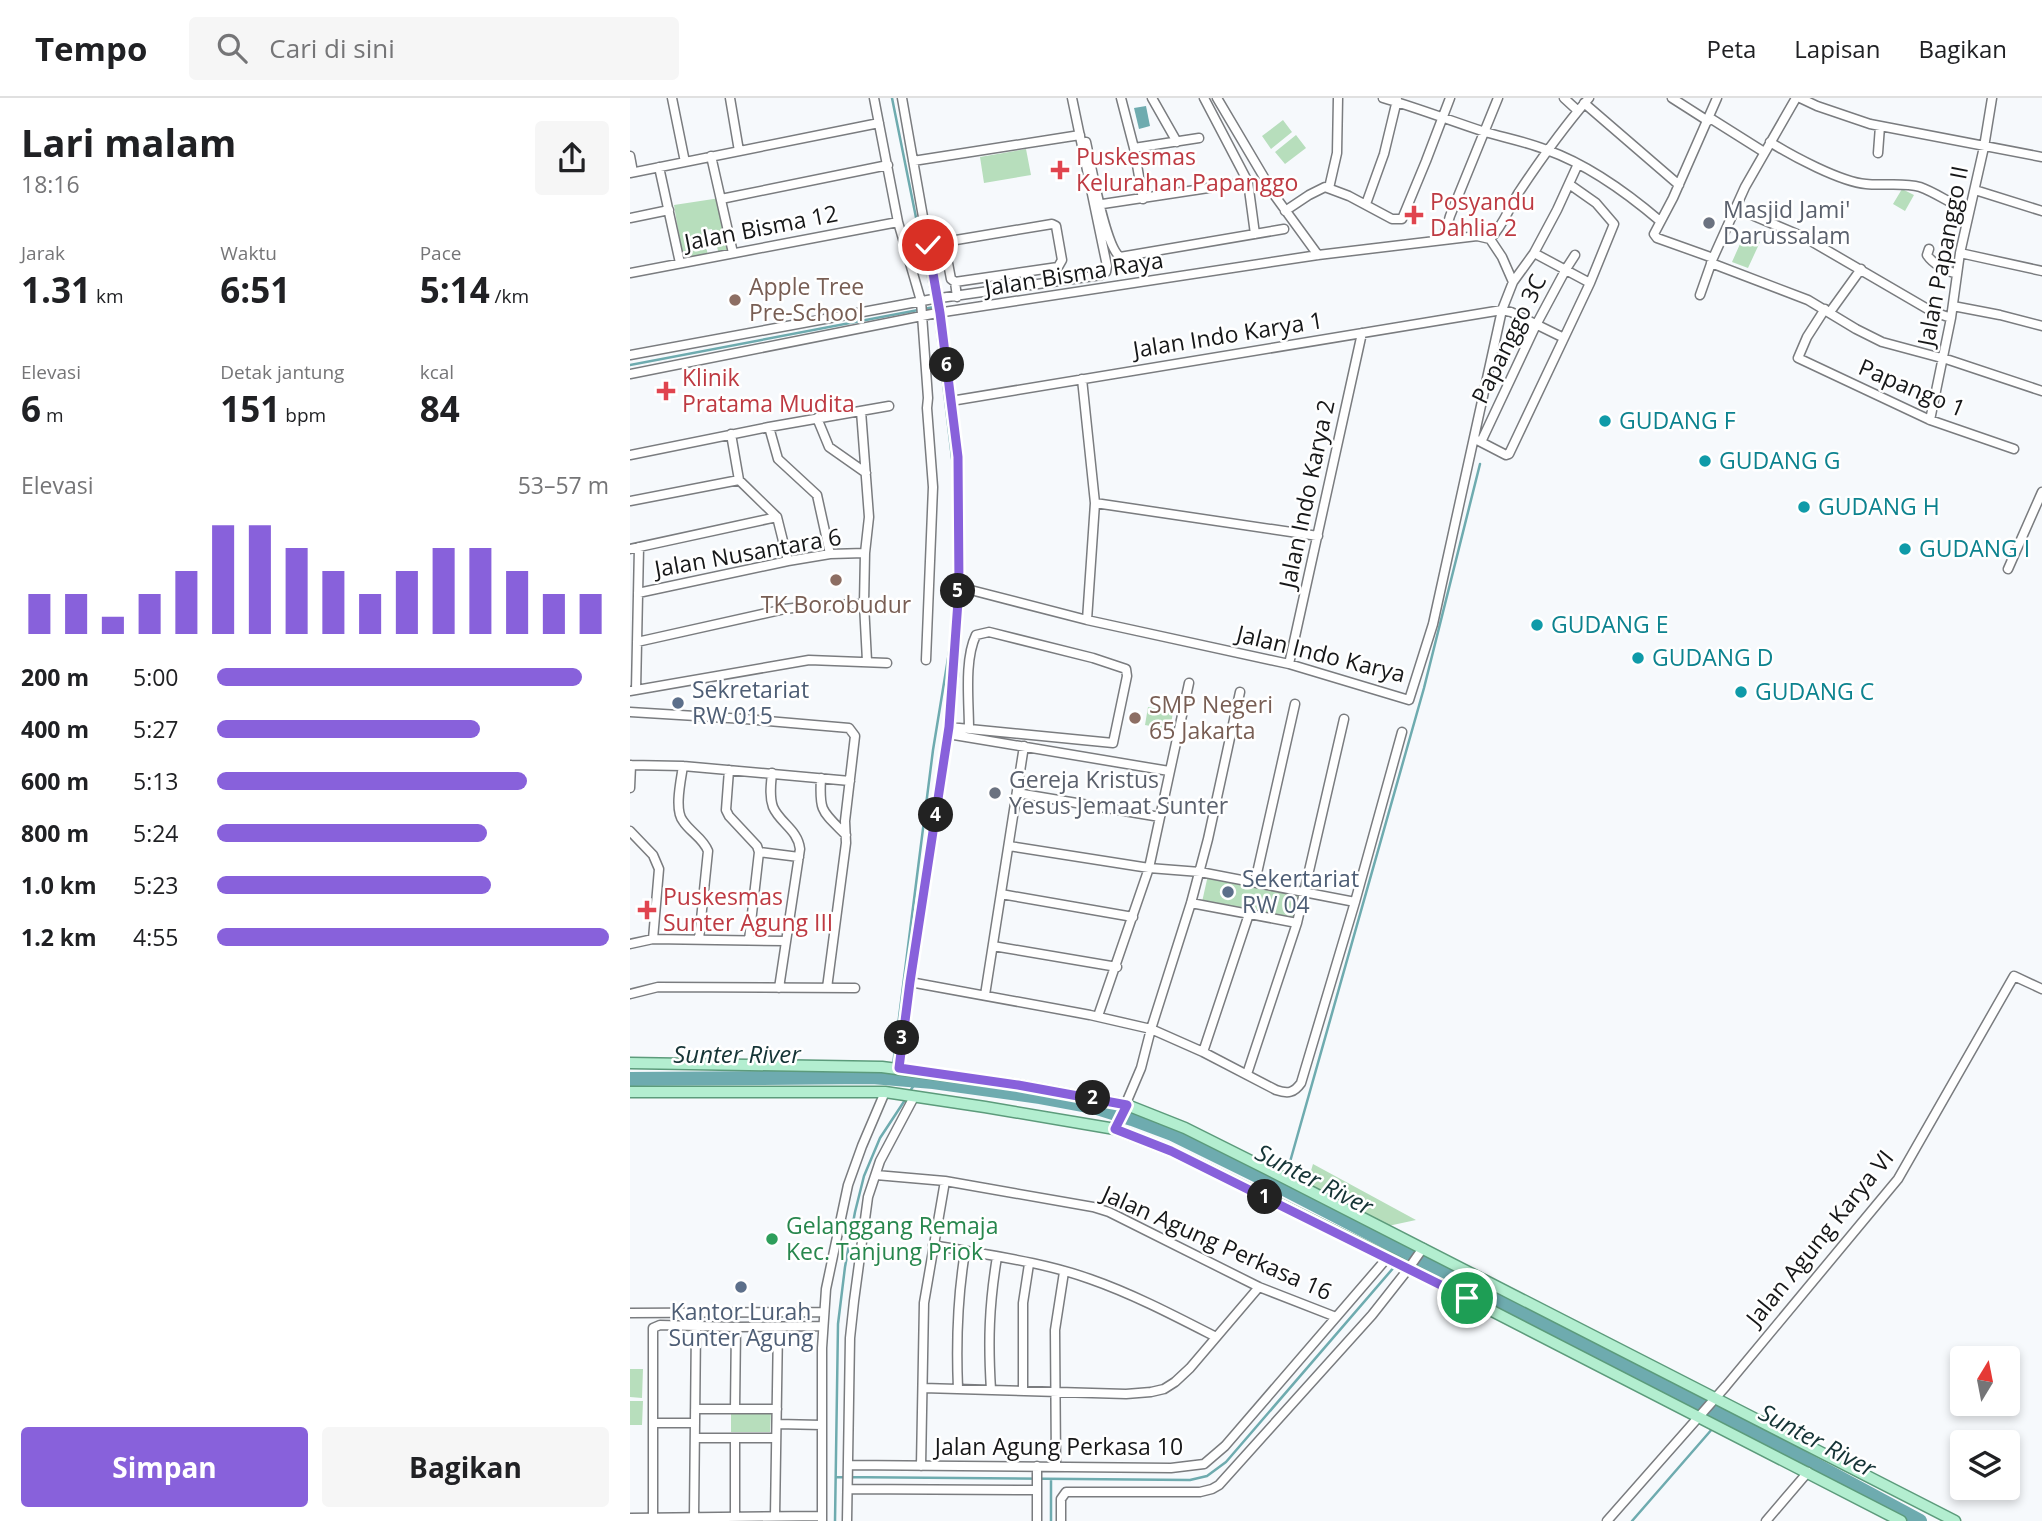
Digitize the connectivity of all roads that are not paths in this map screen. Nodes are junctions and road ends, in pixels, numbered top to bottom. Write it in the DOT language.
graph roads {
  1 [pos="672,98"];
  2 [pos="730,98"];
  3 [pos="874,98"];
  4 [pos="902,98"];
  5 [pos="1074,98"];
  6 [pos="1121,98"];
  7 [pos="1152,98"];
  8 [pos="1204,98"];
  9 [pos="1217,98"];
  10 [pos="1338,98"];
  11 [pos="1383,98"];
  12 [pos="1450,98"];
  13 [pos="1498,98"];
  14 [pos="1564,98"];
  15 [pos="1672,98"];
  16 [pos="1717,98"];
  17 [pos="1798,98"];
  18 [pos="1992,98"];
  19 [pos="1397,100"];
  20 [pos="1586,100"];
  21 [pos="1577,110"];
  22 [pos="1444,117"];
  23 [pos="1709,119"];
  24 [pos="879,123"];
  25 [pos="1880,127"];
  26 [pos="1484,132"];
  27 [pos="1080,135"];
  28 [pos="1199,138"];
  29 [pos="1177,142"];
  30 [pos="1770,142"];
  31 [pos="1984,147"];
  32 [pos="1134,148"];
  33 [pos="1548,150"];
  34 [pos="739,151"];
  35 [pos="1764,152"];
  36 [pos="1878,153"];
  37 [pos="630,156"];
  38 [pos="710,156"];
  39 [pos="2042,157"];
  40 [pos="913,161"];
  41 [pos="685,162"];
  42 [pos="1578,164"];
  43 [pos="888,165"];
  44 [pos="659,167"];
  45 [pos="632,172"];
  46 [pos="1248,182"];
  47 [pos="1569,184"];
  48 [pos="1679,185"];
  49 [pos="1329,188"];
  50 [pos="1975,190"];
  51 [pos="722,199"];
  52 [pos="1143,199"];
  53 [pos="1366,204"];
  54 [pos="1097,205"];
  55 [pos="1735,208"];
  56 [pos="669,210"];
  57 [pos="1285,211"];
  58 [pos="1969,211"];
  59 [pos="2042,211"];
  60 [pos="630,218"];
  61 [pos="1660,221"];
  62 [pos="898,222"];
  63 [pos="1284,229"];
  64 [pos="1255,234"];
  65 [pos="1490,239"];
  66 [pos="1443,240"];
  67 [pos="944,242"];
  68 [pos="928,245"];
  69 [pos="1929,249"];
  70 [pos="733,253"];
  71 [pos="1534,253"];
  72 [pos="1960,253"];
  73 [pos="1318,255"];
  74 [pos="1575,255"];
  75 [pos="1712,260"];
  76 [pos="680,263"];
  77 [pos="1566,269"];
  78 [pos="1861,269"];
  79 [pos="2042,271"];
  80 [pos="630,273"];
  81 [pos="1957,274"];
  82 [pos="955,282"];
  83 [pos="1513,282"];
  84 [pos="1590,283"];
  85 [pos="1700,295"];
  86 [pos="957,297"];
  87 [pos="927,301"];
  88 [pos="1953,306"];
  89 [pos="1507,311"];
  90 [pos="1828,311"];
  91 [pos="939,313"];
  92 [pos="924,315"];
  93 [pos="1951,318"];
  94 [pos="1536,325"];
  95 [pos="2042,326"];
  96 [pos="1362,333"];
  97 [pos="1564,338"];
  98 [pos="630,355"];
  99 [pos="1943,359"];
  100 [pos="630,374"];
  101 [pos="1082,379"];
  102 [pos="2042,391"];
  103 [pos="951,401"];
  104 [pos="889,406"];
  105 [pos="861,411"];
  106 [pos="817,418"];
  107 [pos="1930,420"];
  108 [pos="769,427"];
  109 [pos="731,434"];
  110 [pos="1478,440"];
  111 [pos="2014,449"];
  112 [pos="630,455"];
  113 [pos="866,473"];
  114 [pos="739,480"];
  115 [pos="2042,492"];
  116 [pos="630,501"];
  117 [pos="1095,503"];
  118 [pos="777,517"];
  119 [pos="1318,536"];
  120 [pos="634,548"];
  121 [pos="865,553"];
  122 [pos="830,554"];
  123 [pos="788,561"];
  124 [pos="2008,569"];
  125 [pos="959,587"];
  126 [pos="638,593"];
  127 [pos="864,604"];
  128 [pos="1087,620"];
  129 [pos="636,642"];
  130 [pos="926,660"];
  131 [pos="867,661"];
  132 [pos="887,663"];
  133 [pos="1289,664"];
  134 [pos="954,670"];
  135 [pos="969,673"];
  136 [pos="1189,683"];
  137 [pos="633,691"];
  138 [pos="1240,692"];
  139 [pos="1295,704"];
  140 [pos="630,712"];
  141 [pos="1344,719"];
  142 [pos="969,729"];
  143 [pos="948,730"];
  144 [pos="1402,732"];
  145 [pos="1024,746"];
  146 [pos="631,765"];
  147 [pos="683,766"];
  148 [pos="729,770"];
  149 [pos="1169,771"];
  150 [pos="772,773"];
  151 [pos="821,778"];
  152 [pos="850,781"];
  153 [pos="630,788"];
  154 [pos="1017,793"];
  155 [pos="1160,817"];
  156 [pos="630,831"];
  157 [pos="846,835"];
  158 [pos="1009,846"];
  159 [pos="759,852"];
  160 [pos="799,857"];
  161 [pos="1149,868"];
  162 [pos="1200,873"];
  163 [pos="1255,882"];
  164 [pos="1305,892"];
  165 [pos="1001,894"];
  166 [pos="1355,902"];
  167 [pos="1191,903"];
  168 [pos="1249,914"];
  169 [pos="1133,917"];
  170 [pos="1297,923"];
  171 [pos="653,939"];
  172 [pos="699,939"];
  173 [pos="749,940"];
  174 [pos="785,941"];
  175 [pos="630,944"];
  176 [pos="993,946"];
  177 [pos="1116,967"];
  178 [pos="910,982"];
  179 [pos="779,988"];
  180 [pos="827,988"];
  181 [pos="855,988"];
  182 [pos="2042,989"];
  183 [pos="630,994"];
  184 [pos="985,995"];
  185 [pos="1098,1016"];
  186 [pos="1151,1029"];
  187 [pos="1203,1052"];
  188 [pos="630,1063"];
  189 [pos="897,1068"];
  190 [pos="1247,1074"];
  191 [pos="630,1092"];
  192 [pos="887,1092"];
  193 [pos="911,1096"];
  194 [pos="1126,1108"];
  195 [pos="1117,1126"];
  196 [pos="876,1175"];
  197 [pos="945,1181"];
  198 [pos="933,1245"];
  199 [pos="1421,1250"];
  200 [pos="965,1252"];
  201 [pos="997,1257"];
  202 [pos="1390,1258"];
  203 [pos="1029,1264"];
  204 [pos="1408,1266"];
  205 [pos="1064,1272"];
  206 [pos="1259,1287"];
  207 [pos="824,1312"];
  208 [pos="630,1313"];
  209 [pos="1336,1317"];
  210 [pos="696,1326"];
  211 [pos="823,1326"];
  212 [pos="736,1327"];
  213 [pos="778,1327"];
  214 [pos="1216,1337"];
  215 [pos="923,1388"];
  216 [pos="958,1389"];
  217 [pos="990,1390"];
  218 [pos="1023,1391"];
  219 [pos="1055,1393"];
  220 [pos="1713,1400"];
  221 [pos="695,1409"];
  222 [pos="735,1409"];
  223 [pos="777,1409"];
  224 [pos="1701,1416"];
  225 [pos="653,1423"];
  226 [pos="695,1423"];
  227 [pos="777,1424"];
  228 [pos="822,1425"];
  229 [pos="695,1438"];
  230 [pos="735,1438"];
  231 [pos="776,1438"];
  232 [pos="921,1466"];
  233 [pos="1056,1466"];
  234 [pos="848,1468"];
  235 [pos="1037,1469"];
  236 [pos="1808,1472"];
  237 [pos="848,1486"];
  238 [pos="1037,1486"];
  239 [pos="775,1516"];
  240 [pos="694,1517"];
  241 [pos="630,1518"];
  242 [pos="822,1518"];
  243 [pos="653,1519"];
  244 [pos="735,1519"];
  245 [pos="847,1521"];
  246 [pos="1037,1521"];
  247 [pos="1061,1521"];
  248 [pos="1607,1521"];
  249 [pos="1766,1521"];
  250 [pos="1901,1521"];
  251 [pos="1955,1521"];
  1 -- 41 [label="street"];
  2 -- 34 [label="street"];
  3 -- 24 [label="street"];
  4 -- 40 [label="street"];
  5 -- 27 [label="street, Jalan Bisma Raya"];
  5 -- 54 [label="street"];
  6 -- 32 [label="street"];
  7 -- 29 [label="street"];
  8 -- 46 [label="street"];
  9 -- 57 [label="street"];
  10 -- 49 [label="street"];
  11 -- 19 [label="street"];
  12 -- 22 [label="street"];
  13 -- 26 [label="street"];
  14 -- 21 [label="street"];
  15 -- 23 [label="street"];
  16 -- 23 [label="street"];
  17 -- 25 [label="street"];
  17 -- 30 [label="street"];
  18 -- 31 [label="street, Jalan Papanggo II"];
  19 -- 22 [label="street"];
  19 -- 53 [label="street"];
  20 -- 21 [label="street"];
  20 -- 48 [label="street"];
  21 -- 33 [label="street"];
  22 -- 26 [label="street"];
  22 -- 53 [label="street"];
  23 -- 35 [label="street"];
  23 -- 48 [label="street"];
  24 -- 34 [label="street"];
  24 -- 43 [label="street"];
  25 -- 31 [label="street"];
  25 -- 36 [label="street"];
  26 -- 33 [label="street"];
  26 -- 66 [label="street"];
  27 -- 40 [label="street"];
  27 -- 54 [label="street, Jalan Bisma Raya"];
  28 -- 29 [label="street"];
  29 -- 32 [label="street"];
  30 -- 35 [label="street"];
  30 -- 58 [label="street"];
  31 -- 39 [label="street"];
  31 -- 50 [label="street, Jalan Papanggo II"];
  32 -- 52 [label="street"];
  33 -- 42 [label="street"];
  33 -- 65 [label="street"];
  34 -- 38 [label="street"];
  35 -- 55 [label="street"];
  37 -- 45 [label="street"];
  38 -- 41 [label="street"];
  38 -- 51 [label="street"];
  40 -- 68 [label="street"];
  41 -- 44 [label="street"];
  42 -- 47 [label="street, Jalan Indo Karya"];
  42 -- 61 [label="street"];
  43 -- 51 [label="street"];
  43 -- 62 [label="street"];
  44 -- 45 [label="street"];
  44 -- 56 [label="street"];
  46 -- 52 [label="street"];
  46 -- 64 [label="street"];
  47 -- 71 [label="street, Jalan Indo Karya"];
  47 -- 84 [label="street"];
  48 -- 61 [label="street"];
  49 -- 53 [label="street"];
  49 -- 57 [label="street"];
  50 -- 58 [label="street, Jalan Papanggo II"];
  50 -- 59 [label="street"];
  51 -- 70 [label="street"];
  52 -- 54 [label="street"];
  54 -- 64 [label="street"];
  54 -- 86 [label="street, Jalan Bisma Raya"];
  55 -- 75 [label="street"];
  55 -- 78 [label="street"];
  56 -- 60 [label="street"];
  56 -- 76 [label="street"];
  57 -- 73 [label="street"];
  58 -- 72 [label="street, Jalan Papanggo II"];
  61 -- 75 [label="street"];
  62 -- 70 [label="street, Jalan Bisma 12"];
  62 -- 87 [label="street"];
  63 -- 64 [label="street"];
  65 -- 66 [label="street, Jalan Bisma Raya"];
  65 -- 83 [label="street"];
  66 -- 73 [label="street, Jalan Bisma Raya"];
  67 -- 68 [label="street"];
  67 -- 82 [label="street"];
  67 -- 82 [label="street"];
  68 -- 87 [label="street"];
  69 -- 81 [label="street"];
  70 -- 76 [label="street, Jalan Bisma 12"];
  71 -- 77 [label="street"];
  71 -- 83 [label="street, Jalan Indo Karya"];
  72 -- 79 [label="street"];
  72 -- 81 [label="street, Jalan Papanggo II"];
  73 -- 91 [label="street, Jalan Bisma Raya"];
  74 -- 77 [label="street, Papanggo 3C"];
  75 -- 85 [label="street"];
  75 -- 90 [label="street"];
  76 -- 80 [label="street, Jalan Bisma 12"];
  77 -- 84 [label="street"];
  77 -- 94 [label="street, Papanggo 3C"];
  78 -- 90 [label="street"];
  78 -- 93 [label="street"];
  81 -- 88 [label="street, Jalan Papanggo II"];
  82 -- 86 [label="street"];
  83 -- 89 [label="street, Jalan Indo Karya"];
  84 -- 97 [label="street"];
  86 -- 87 [label="street, Jalan Bisma Raya"];
  87 -- 91 [label="street"];
  87 -- 92 [label="street"];
  87 -- 98 [label="street, Jalan Bisma Raya"];
  88 -- 93 [label="street, Jalan Papanggo II"];
  88 -- 95 [label="street"];
  89 -- 94 [label="street"];
  89 -- 96 [label="street, Jalan Indo Karya 1"];
  89 -- 110 [label="street, Jalan Indo Karya"];
  90 -- 99 [label="street"];
  90 -- 107 [label="street, Papango 1"];
  91 -- 92 [label="street, Jalan Bisma Raya"];
  91 -- 103 [label="street"];
  92 -- 100 [label="street, Jalan Bisma Raya"];
  92 -- 130 [label="street"];
  93 -- 99 [label="street, Jalan Papanggo II"];
  94 -- 97 [label="street"];
  94 -- 110 [label="street, Papanggo 3C"];
  96 -- 101 [label="street, Jalan Indo Karya 1"];
  96 -- 119 [label="street, Jalan Indo Karya 2"];
  97 -- 110 [label="street"];
  99 -- 102 [label="street"];
  99 -- 107 [label="street, Jalan Papanggo II"];
  101 -- 103 [label="street, Jalan Indo Karya 1"];
  101 -- 117 [label="street"];
  103 -- 125 [label="street"];
  104 -- 105 [label="street"];
  105 -- 106 [label="street"];
  105 -- 113 [label="street"];
  106 -- 108 [label="street"];
  106 -- 113 [label="street"];
  107 -- 111 [label="street, Papango 1"];
  108 -- 109 [label="street"];
  108 -- 122 [label="street"];
  109 -- 112 [label="street"];
  109 -- 114 [label="street"];
  110 -- 133 [label="street, Jalan Indo Karya"];
  113 -- 121 [label="street"];
  114 -- 116 [label="street"];
  114 -- 118 [label="street"];
  115 -- 124 [label="street"];
  117 -- 119 [label="street"];
  117 -- 128 [label="street"];
  118 -- 120 [label="street"];
  118 -- 123 [label="street"];
  119 -- 133 [label="street, Jalan Indo Karya 2"];
  120 -- 126 [label="street"];
  121 -- 122 [label="street, Jalan Nusantara 6"];
  121 -- 127 [label="street"];
  122 -- 123 [label="street, Jalan Nusantara 6"];
  123 -- 126 [label="street, Jalan Nusantara 6"];
  125 -- 128 [label="street, Jalan Indo Karya"];
  125 -- 134 [label="street"];
  126 -- 129 [label="street"];
  127 -- 129 [label="street"];
  127 -- 131 [label="street"];
  128 -- 133 [label="street, Jalan Indo Karya"];
  129 -- 137 [label="street"];
  131 -- 132 [label="street"];
  131 -- 137 [label="street"];
  134 -- 135 [label="street"];
  134 -- 143 [label="street"];
  135 -- 142 [label="street"];
  135 -- 142 [label="street"];
  136 -- 149 [label="street"];
  138 -- 162 [label="street"];
  139 -- 163 [label="street"];
  140 -- 152 [label="street"];
  141 -- 164 [label="street"];
  142 -- 143 [label="street"];
  143 -- 145 [label="street"];
  143 -- 178 [label="street"];
  144 -- 166 [label="street"];
  145 -- 149 [label="street"];
  145 -- 154 [label="street"];
  146 -- 147 [label="street"];
  146 -- 153 [label="street"];
  147 -- 148 [label="street"];
  147 -- 172 [label="street"];
  148 -- 150 [label="street"];
  148 -- 159 [label="street"];
  149 -- 155 [label="street"];
  150 -- 151 [label="street"];
  150 -- 160 [label="street"];
  151 -- 152 [label="street"];
  151 -- 157 [label="street"];
  152 -- 157 [label="street"];
  154 -- 155 [label="street"];
  154 -- 158 [label="street"];
  155 -- 161 [label="street"];
  156 -- 171 [label="street"];
  157 -- 180 [label="street"];
  158 -- 161 [label="street"];
  158 -- 165 [label="street"];
  159 -- 160 [label="street"];
  159 -- 173 [label="street"];
  160 -- 174 [label="street"];
  161 -- 162 [label="street"];
  161 -- 169 [label="street"];
  162 -- 163 [label="street"];
  162 -- 167 [label="street"];
  163 -- 164 [label="street"];
  164 -- 166 [label="street"];
  164 -- 170 [label="street"];
  165 -- 169 [label="street"];
  165 -- 176 [label="street"];
  166 -- 190 [label="street"];
  167 -- 168 [label="street"];
  167 -- 186 [label="street"];
  168 -- 170 [label="street"];
  168 -- 187 [label="street"];
  169 -- 177 [label="street"];
  170 -- 190 [label="street"];
  171 -- 172 [label="street"];
  171 -- 175 [label="street"];
  172 -- 173 [label="street"];
  173 -- 174 [label="street"];
  174 -- 179 [label="street"];
  176 -- 177 [label="street"];
  176 -- 184 [label="street"];
  177 -- 185 [label="street"];
  178 -- 184 [label="street"];
  178 -- 189 [label="street"];
  179 -- 180 [label="street"];
  179 -- 183 [label="street"];
  180 -- 181 [label="street"];
  182 -- 220 [label="street, Jalan Agung Karya VI"];
  184 -- 185 [label="street"];
  185 -- 186 [label="street"];
  186 -- 187 [label="street"];
  186 -- 194 [label="street"];
  187 -- 190 [label="street"];
  188 -- 189 [label="main road"];
  189 -- 194 [label="main road"];
  191 -- 192 [label="main road"];
  192 -- 193 [label="main road"];
  192 -- 207 [label="street"];
  193 -- 195 [label="main road"];
  193 -- 196 [label="street"];
  194 -- 195 [label="street"];
  194 -- 199 [label="main road"];
  195 -- 202 [label="main road"];
  196 -- 197 [label="street, Jalan Agung Perkasa 16"];
  196 -- 234 [label="street"];
  197 -- 198 [label="street"];
  197 -- 206 [label="street, Jalan Agung Perkasa 16"];
  198 -- 200 [label="street"];
  198 -- 215 [label="street"];
  199 -- 204 [label="street, Jalan Agung Perkasa 10"];
  199 -- 220 [label="main road"];
  200 -- 201 [label="street"];
  200 -- 216 [label="street"];
  201 -- 203 [label="street"];
  201 -- 217 [label="street"];
  202 -- 204 [label="main road"];
  202 -- 209 [label="street, Jalan Agung Perkasa 10"];
  203 -- 205 [label="street"];
  203 -- 218 [label="street"];
  204 -- 224 [label="main road"];
  204 -- 247 [label="street, Jalan Agung Perkasa 10"];
  205 -- 214 [label="street"];
  205 -- 219 [label="street"];
  206 -- 209 [label="street, Jalan Agung Perkasa 16"];
  206 -- 214 [label="street"];
  207 -- 208 [label="street"];
  207 -- 211 [label="street"];
  209 -- 233 [label="street, Jalan Agung Perkasa 10"];
  210 -- 212 [label="street"];
  210 -- 221 [label="street"];
  210 -- 225 [label="street"];
  211 -- 213 [label="street"];
  211 -- 228 [label="street"];
  212 -- 213 [label="street"];
  212 -- 222 [label="street"];
  213 -- 223 [label="street"];
  214 -- 219 [label="street"];
  215 -- 216 [label="street"];
  215 -- 232 [label="street"];
  216 -- 217 [label="street"];
  217 -- 218 [label="street"];
  218 -- 219 [label="street"];
  219 -- 233 [label="street"];
  220 -- 224 [label="street"];
  220 -- 251 [label="main road"];
  221 -- 222 [label="street"];
  221 -- 226 [label="street"];
  222 -- 223 [label="street"];
  223 -- 227 [label="street"];
  224 -- 236 [label="main road"];
  224 -- 248 [label="street"];
  225 -- 226 [label="street"];
  225 -- 243 [label="street"];
  226 -- 229 [label="street"];
  227 -- 228 [label="street"];
  227 -- 231 [label="street"];
  228 -- 242 [label="street"];
  229 -- 230 [label="street"];
  229 -- 240 [label="street"];
  230 -- 231 [label="street"];
  230 -- 244 [label="street"];
  231 -- 239 [label="street"];
  232 -- 234 [label="street, Jalan Agung Perkasa 10"];
  232 -- 235 [label="street, Jalan Agung Perkasa 10"];
  233 -- 235 [label="street, Jalan Agung Perkasa 10"];
  234 -- 237 [label="street"];
  235 -- 238 [label="street"];
  236 -- 249 [label="street"];
  236 -- 250 [label="main road"];
  237 -- 238 [label="street, Jalan Agung Perkasa 10"];
  237 -- 245 [label="street"];
  238 -- 246 [label="street"];
  239 -- 242 [label="street"];
  239 -- 244 [label="street"];
  240 -- 243 [label="street"];
  240 -- 244 [label="street"];
  241 -- 243 [label="street"];
}
